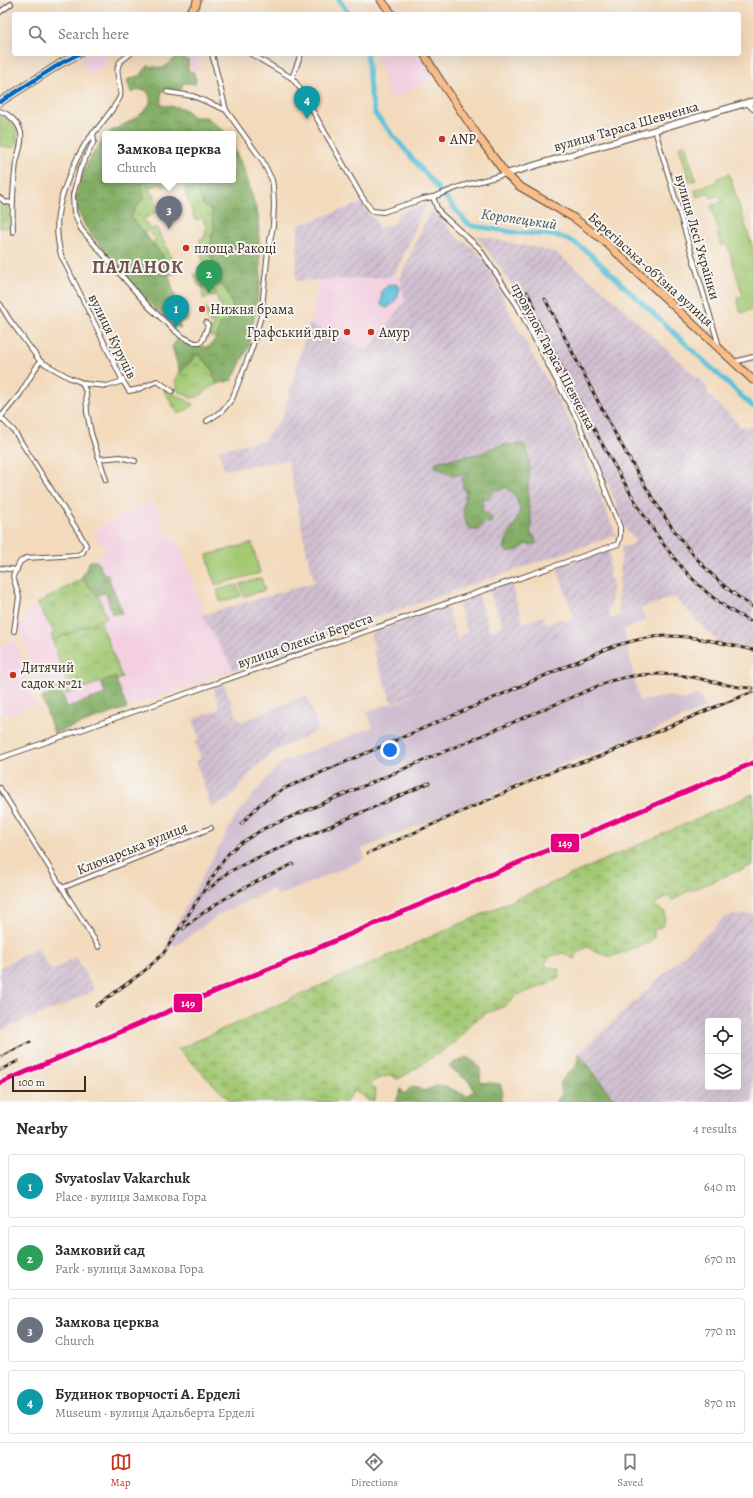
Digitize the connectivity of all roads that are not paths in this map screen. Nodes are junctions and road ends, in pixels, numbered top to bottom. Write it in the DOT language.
graph roads {
  1 [pos="198,0"];
  2 [pos="381,0"];
  3 [pos="11,4"];
  4 [pos="0,12"];
  5 [pos="192,12"];
  6 [pos="390,12"];
  7 [pos="75,56"];
  8 [pos="128,56"];
  9 [pos="212,56"];
  10 [pos="254,56"];
  11 [pos="299,56"];
  12 [pos="425,56"];
  13 [pos="292,78"];
  14 [pos="167,92"];
  15 [pos="0,102"];
  16 [pos="750,102"];
  17 [pos="753,109"];
  18 [pos="226,110"];
  19 [pos="0,111"];
  20 [pos="656,130"];
  21 [pos="93,133"];
  22 [pos="506,174"];
  23 [pos="435,196"];
  24 [pos="0,198"];
  25 [pos="13,203"];
  26 [pos="13,232"];
  27 [pos="0,304"];
  28 [pos="206,323"];
  29 [pos="720,350"];
  30 [pos="753,357"];
  31 [pos="40,361"];
  32 [pos="734,362"];
  33 [pos="753,380"];
  34 [pos="122,381"];
  35 [pos="82,383"];
  36 [pos="172,391"];
  37 [pos="1,418"];
  38 [pos="207,422"];
  39 [pos="99,459"];
  40 [pos="135,461"];
  41 [pos="106,480"];
  42 [pos="618,544"];
  43 [pos="0,568"];
  44 [pos="16,570"];
  45 [pos="14,631"];
  46 [pos="0,758"];
  47 [pos="0,788"];
  48 [pos="211,828"];
  49 [pos="62,888"];
  50 [pos="99,946"];
  1 -- 5 [label="highway"];
  2 -- 6 [label="highway"];
  3 -- 4 [label="street"];
  7 -- 15 [label="highway"];
  8 -- 21 [label="street, вулиця Куруців"];
  9 -- 18 [label="street"];
  10 -- 13 [label="street"];
  11 -- 13 [label="street"];
  12 -- 22 [label="highway, Берегівська-обʼїзна вулиця"];
  13 -- 23 [label="street"];
  14 -- 18 [label="street"];
  16 -- 17 [label="street"];
  16 -- 20 [label="street, вулиця Тараса Шевченка"];
  18 -- 38 [label="street"];
  19 -- 25 [label="street"];
  20 -- 22 [label="street, вулиця Тараса Шевченка"];
  20 -- 29 [label="street, вулиця Лесі Українки"];
  21 -- 28 [label="street"];
  21 -- 34 [label="street, вулиця Куруців"];
  22 -- 23 [label="street"];
  22 -- 29 [label="highway, Берегівська-обʼїзна вулиця"];
  23 -- 42 [label="street, провулок Тараса Шевченка"];
  24 -- 25 [label="street"];
  25 -- 26 [label="street"];
  27 -- 31 [label="street"];
  29 -- 32 [label="highway, Берегівська-обʼїзна вулиця"];
  30 -- 32 [label="street"];
  31 -- 35 [label="street"];
  31 -- 37 [label="street"];
  32 -- 33 [label="highway, Берегівська-обʼїзна вулиця"];
  34 -- 35 [label="street"];
  34 -- 36 [label="street, вулиця Куруців"];
  35 -- 39 [label="street"];
  37 -- 44 [label="street"];
  39 -- 40 [label="street"];
  39 -- 41 [label="street"];
  42 -- 46 [label="street, вулиця Олексія Береста"];
  43 -- 44 [label="street"];
  44 -- 45 [label="street"];
  47 -- 49 [label="street"];
  48 -- 49 [label="street, Ключарська вулиця"];
  49 -- 50 [label="street"];
}
